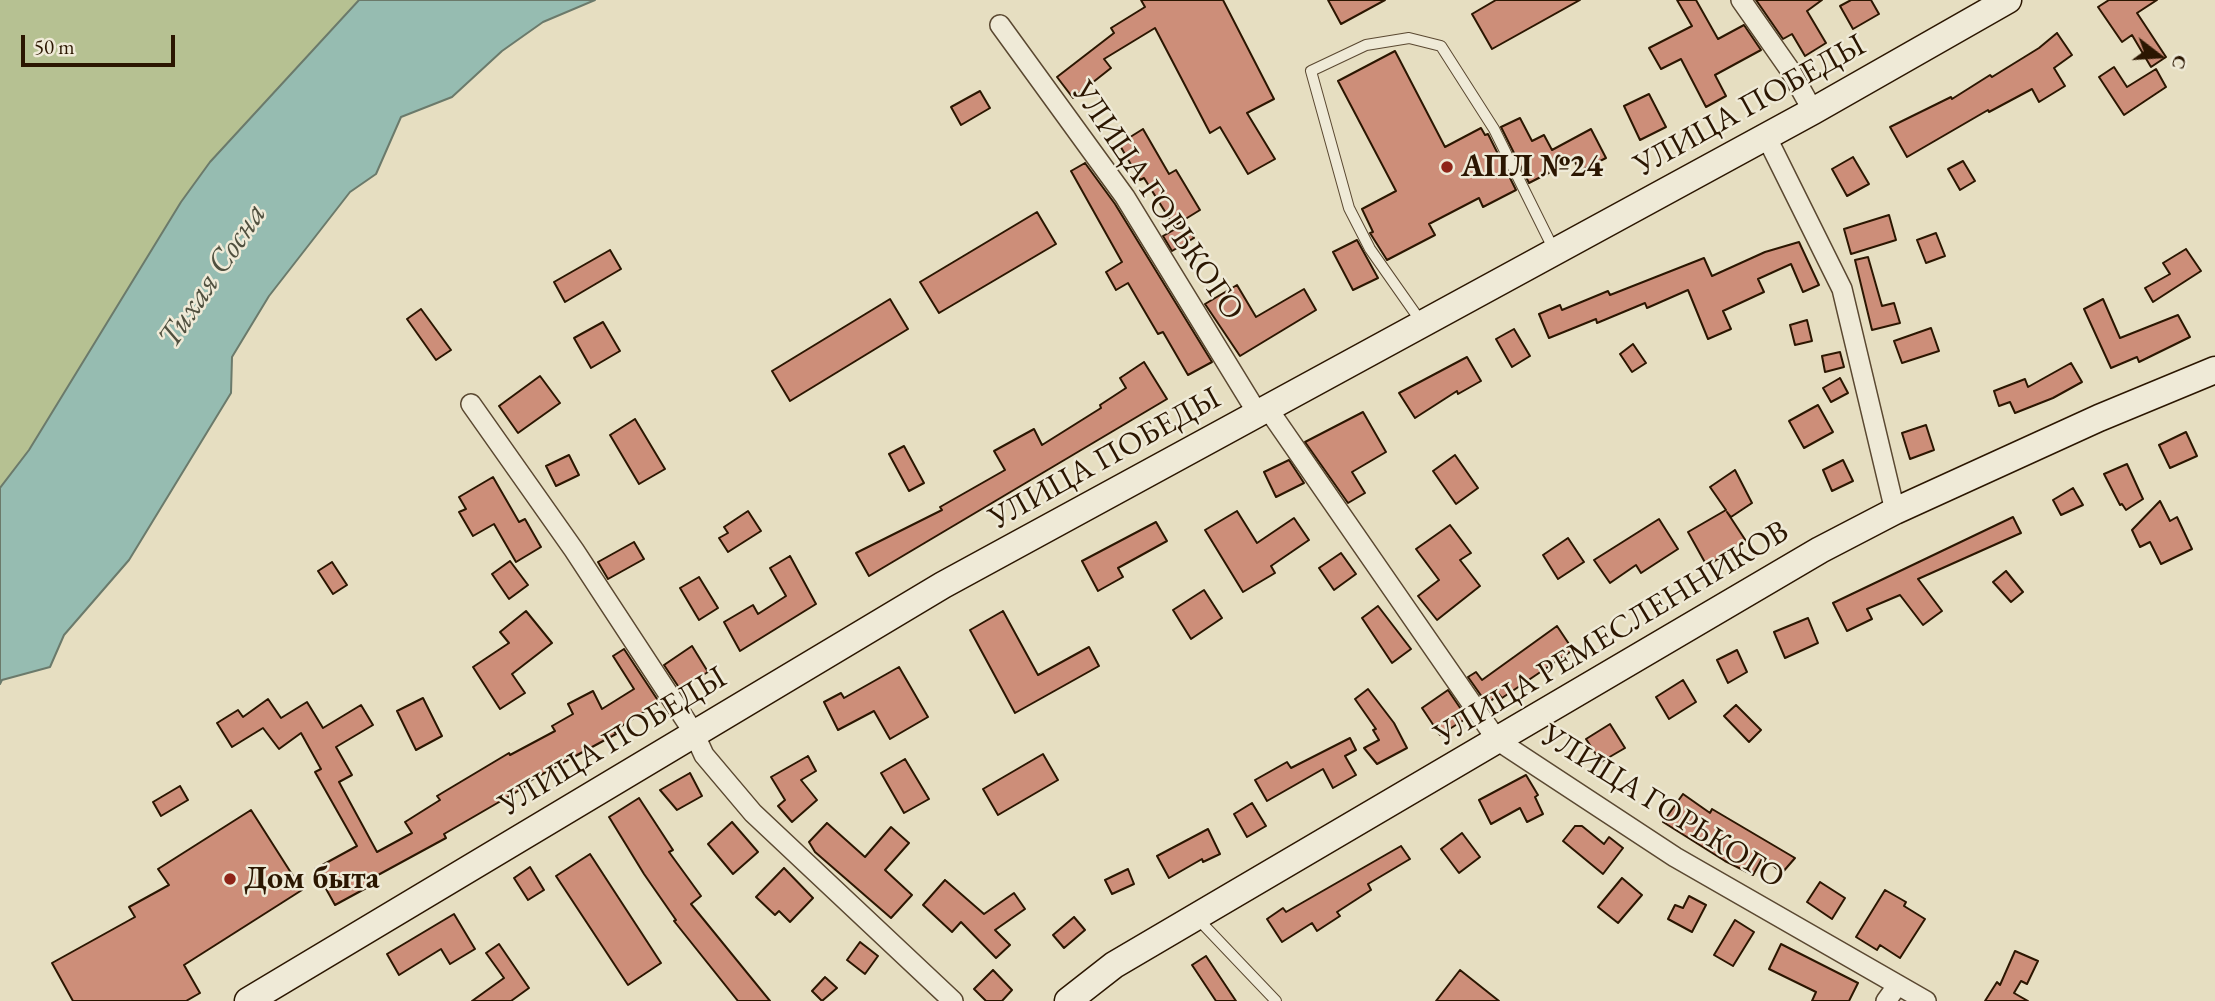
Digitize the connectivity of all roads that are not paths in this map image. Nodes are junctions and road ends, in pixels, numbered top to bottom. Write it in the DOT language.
graph roads {
  1 [pos="1741,0"];
  2 [pos="2008,0"];
  3 [pos="1000,25"];
  4 [pos="1812,111"];
  5 [pos="1766,136"];
  6 [pos="1555,251"];
  7 [pos="1423,324"];
  8 [pos="2215,370"];
  9 [pos="471,404"];
  10 [pos="1263,411"];
  11 [pos="1895,511"];
  12 [pos="694,733"];
  13 [pos="1497,740"];
  14 [pos="1197,917"];
  15 [pos="1892,994"];
  16 [pos="248,1001"];
  17 [pos="953,1001"];
  18 [pos="1068,1001"];
  19 [pos="1276,1001"];
  20 [pos="1926,1001"];
  1 -- 4 [label="street"];
  2 -- 4 [label="main road, УЛИЦА ПОБЕДЫ"];
  3 -- 10 [label="street, УЛИЦА ГОРЬКОГО"];
  4 -- 5 [label="main road, УЛИЦА ПОБЕДЫ"];
  5 -- 6 [label="main road, УЛИЦА ПОБЕДЫ"];
  5 -- 11 [label="street"];
  6 -- 7 [label="main road, УЛИЦА ПОБЕДЫ"];
  6 -- 7 [label="lane"];
  7 -- 10 [label="main road, УЛИЦА ПОБЕДЫ"];
  8 -- 11 [label="main road, УЛИЦА РЕМЕСЛЕННИКОВ"];
  9 -- 12 [label="street"];
  10 -- 12 [label="main road, УЛИЦА ПОБЕДЫ"];
  10 -- 13 [label="street, УЛИЦА ГОРЬКОГО"];
  11 -- 13 [label="main road, УЛИЦА РЕМЕСЛЕННИКОВ"];
  12 -- 16 [label="main road, УЛИЦА ПОБЕДЫ"];
  12 -- 17 [label="street"];
  13 -- 14 [label="main road, УЛИЦА РЕМЕСЛЕННИКОВ"];
  13 -- 15 [label="street, УЛИЦА ГОРЬКОГО"];
  14 -- 18 [label="main road, УЛИЦА РЕМЕСЛЕННИКОВ"];
  14 -- 19 [label="lane"];
  15 -- 20 [label="street, УЛИЦА ГОРЬКОГО"];
}
